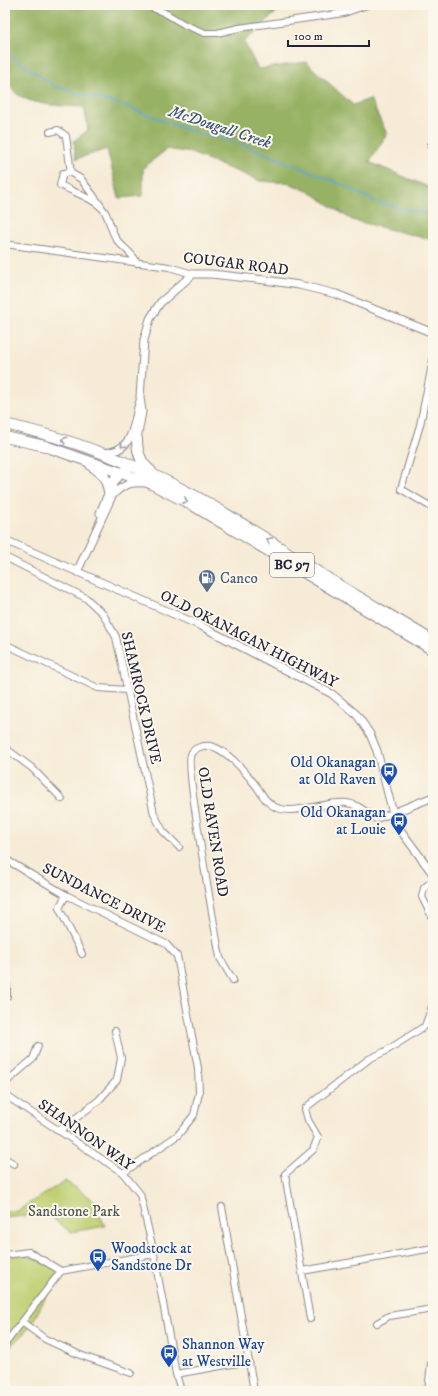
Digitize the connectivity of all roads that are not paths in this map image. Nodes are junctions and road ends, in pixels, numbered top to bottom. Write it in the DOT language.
graph roads {
  1 [pos="146,5"];
  2 [pos="367,5"];
  3 [pos="50,132"];
  4 [pos="71,173"];
  5 [pos="101,206"];
  6 [pos="5,244"];
  7 [pos="137,263"];
  8 [pos="193,274"];
  9 [pos="433,333"];
  10 [pos="433,360"];
  11 [pos="431,379"];
  12 [pos="140,397"];
  13 [pos="5,424"];
  14 [pos="5,436"];
  15 [pos="137,439"];
  16 [pos="101,452"];
  17 [pos="81,458"];
  18 [pos="127,462"];
  19 [pos="122,472"];
  20 [pos="150,483"];
  21 [pos="170,483"];
  22 [pos="109,491"];
  23 [pos="433,508"];
  24 [pos="97,528"];
  25 [pos="5,540"];
  26 [pos="5,557"];
  27 [pos="77,572"];
  28 [pos="433,641"];
  29 [pos="5,644"];
  30 [pos="433,650"];
  31 [pos="127,690"];
  32 [pos="5,748"];
  33 [pos="433,797"];
  34 [pos="62,798"];
  35 [pos="393,813"];
  36 [pos="179,847"];
  37 [pos="5,858"];
  38 [pos="433,874"];
  39 [pos="433,880"];
  40 [pos="66,895"];
  41 [pos="433,919"];
  42 [pos="82,954"];
  43 [pos="233,980"];
  44 [pos="5,981"];
  45 [pos="7,996"];
  46 [pos="433,1004"];
  47 [pos="115,1031"];
  48 [pos="38,1046"];
  49 [pos="5,1082"];
  50 [pos="5,1095"];
  51 [pos="59,1131"];
  52 [pos="5,1158"];
  53 [pos="14,1164"];
  54 [pos="123,1173"];
  55 [pos="222,1207"];
  56 [pos="433,1248"];
  57 [pos="154,1254"];
  58 [pos="5,1255"];
  59 [pos="61,1271"];
  60 [pos="302,1272"];
  61 [pos="433,1308"];
  62 [pos="310,1319"];
  63 [pos="22,1322"];
  64 [pos="377,1323"];
  65 [pos="5,1344"];
  66 [pos="433,1360"];
  67 [pos="249,1361"];
  68 [pos="131,1373"];
  69 [pos="176,1374"];
  70 [pos="181,1391"];
  71 [pos="254,1391"];
  72 [pos="428,1391"];
  1 -- 2 [label="street"];
  3 -- 4 [label="street"];
  4 -- 5 [label="street"];
  4 -- 5 [label="street"];
  5 -- 7 [label="street"];
  6 -- 7 [label="street, COUGAR ROAD"];
  7 -- 8 [label="street, COUGAR ROAD"];
  8 -- 9 [label="street, COUGAR ROAD"];
  8 -- 12 [label="street"];
  10 -- 11 [label="street"];
  11 -- 23 [label="street"];
  12 -- 15 [label="street"];
  12 -- 16 [label="street, one-way"];
  16 -- 13 [label="highway, BC 97, one-way"];
  14 -- 17 [label="highway, BC 97"];
  15 -- 18 [label="highway"];
  15 -- 21 [label="highway"];
  16 -- 18 [label="highway, BC 97"];
  17 -- 18 [label="highway"];
  17 -- 19 [label="highway, BC 97"];
  17 -- 22 [label="highway"];
  18 -- 21 [label="highway, BC 97"];
  19 -- 20 [label="highway, BC 97"];
  19 -- 21 [label="highway"];
  19 -- 22 [label="highway"];
  20 -- 24 [label="street"];
  20 -- 30 [label="highway, BC 97, one-way"];
  28 -- 21 [label="highway, BC 97, one-way"];
  22 -- 24 [label="street"];
  24 -- 27 [label="street"];
  25 -- 27 [label="street, OLD OKANAGAN HIGHWAY"];
  26 -- 31 [label="street, SHAMROCK DRIVE"];
  27 -- 35 [label="street, OLD OKANAGAN HIGHWAY"];
  29 -- 31 [label="street"];
  31 -- 36 [label="street, SHAMROCK DRIVE"];
  32 -- 34 [label="street"];
  33 -- 35 [label="street"];
  35 -- 38 [label="street, OLD OKANAGAN HIGHWAY"];
  35 -- 43 [label="street, OLD RAVEN ROAD"];
  37 -- 40 [label="street, SUNDANCE DRIVE"];
  39 -- 41 [label="street"];
  40 -- 42 [label="street"];
  40 -- 54 [label="street, SUNDANCE DRIVE"];
  44 -- 45 [label="street"];
  46 -- 60 [label="street"];
  47 -- 51 [label="street"];
  48 -- 49 [label="street"];
  50 -- 51 [label="street, SHANNON WAY"];
  51 -- 54 [label="street, SHANNON WAY"];
  52 -- 53 [label="street"];
  54 -- 57 [label="street, SHANNON WAY"];
  55 -- 67 [label="street"];
  56 -- 60 [label="street"];
  57 -- 59 [label="street"];
  57 -- 69 [label="street, SHANNON WAY"];
  58 -- 59 [label="street"];
  59 -- 63 [label="street"];
  60 -- 62 [label="street"];
  61 -- 64 [label="street"];
  63 -- 65 [label="street"];
  63 -- 68 [label="street"];
  66 -- 72 [label="street"];
  67 -- 69 [label="street"];
  67 -- 71 [label="street"];
  69 -- 70 [label="street, SHANNON WAY"];
}
